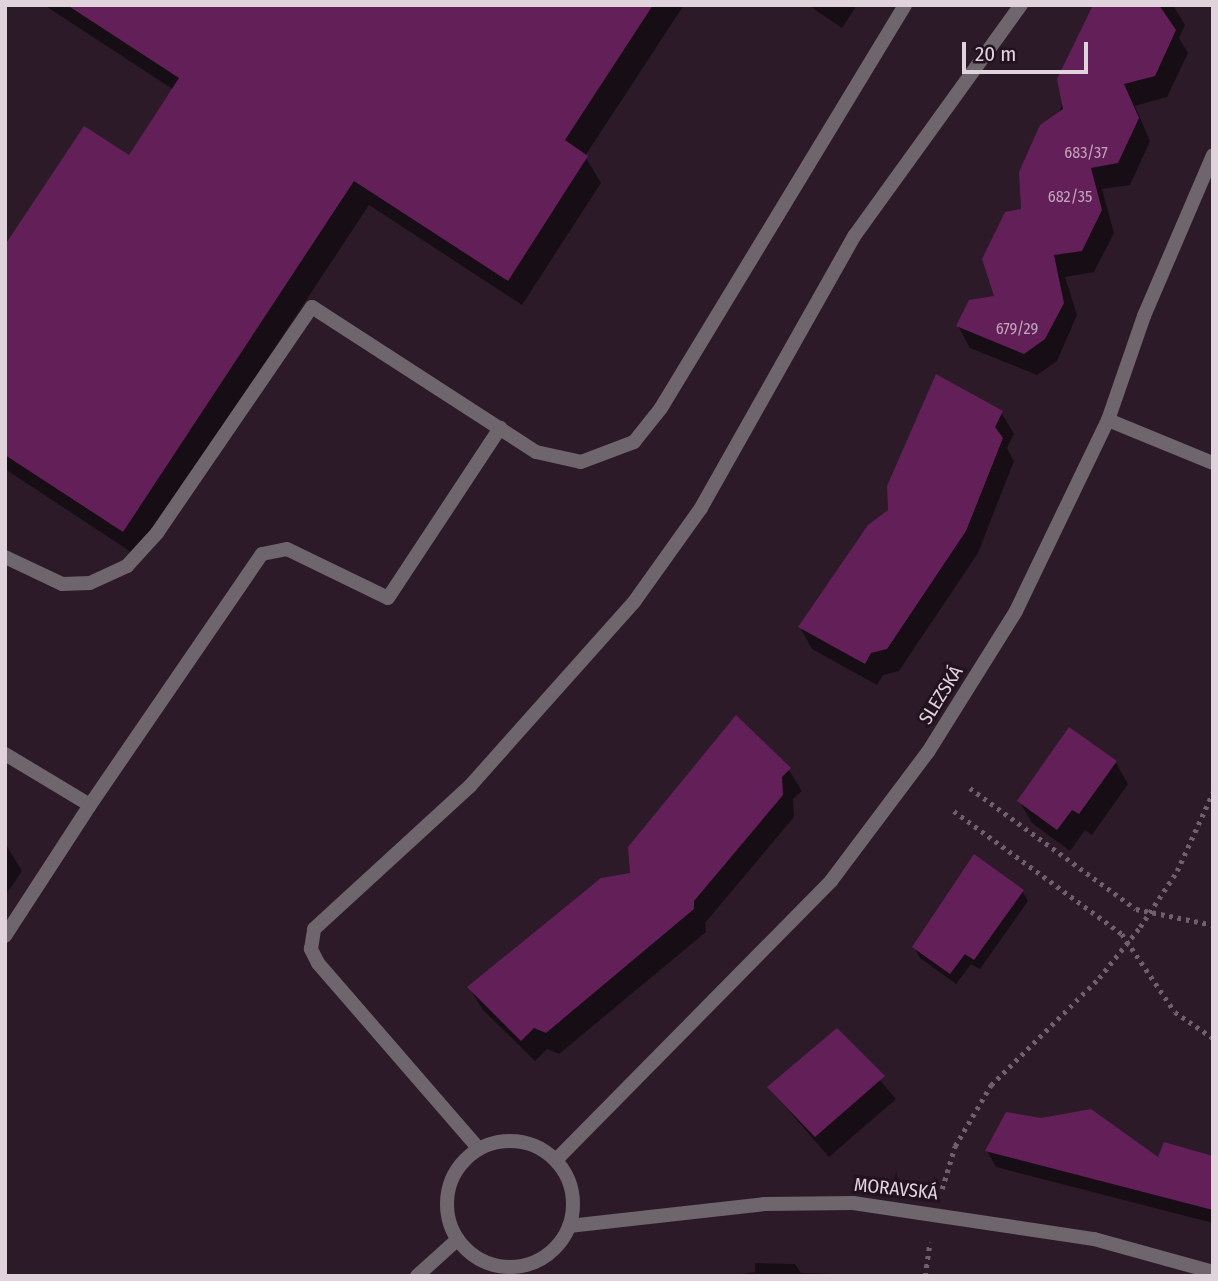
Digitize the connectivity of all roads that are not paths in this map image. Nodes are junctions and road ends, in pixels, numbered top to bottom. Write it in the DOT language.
graph roads {
  1 [pos="905,5"];
  2 [pos="1021,5"];
  3 [pos="1213,155"];
  4 [pos="1108,420"];
  5 [pos="500,428"];
  6 [pos="1213,463"];
  7 [pos="5,557"];
  8 [pos="5,754"];
  9 [pos="90,805"];
  10 [pos="5,936"];
  11 [pos="479,1149"];
  12 [pos="556,1160"];
  13 [pos="569,1226"];
  14 [pos="458,1239"];
  15 [pos="1213,1272"];
  16 [pos="417,1276"];
  1 -- 5 [label="street"];
  2 -- 11 [label="street"];
  3 -- 4 [label="street, SLEZSKÁ"];
  4 -- 6 [label="street"];
  4 -- 12 [label="street, SLEZSKÁ"];
  5 -- 7 [label="street"];
  5 -- 9 [label="street"];
  8 -- 9 [label="street"];
  9 -- 10 [label="street"];
  11 -- 12 [label="street"];
  11 -- 14 [label="street"];
  12 -- 13 [label="street"];
  13 -- 14 [label="street"];
  13 -- 15 [label="street, MORAVSKÁ"];
  14 -- 16 [label="street"];
}
